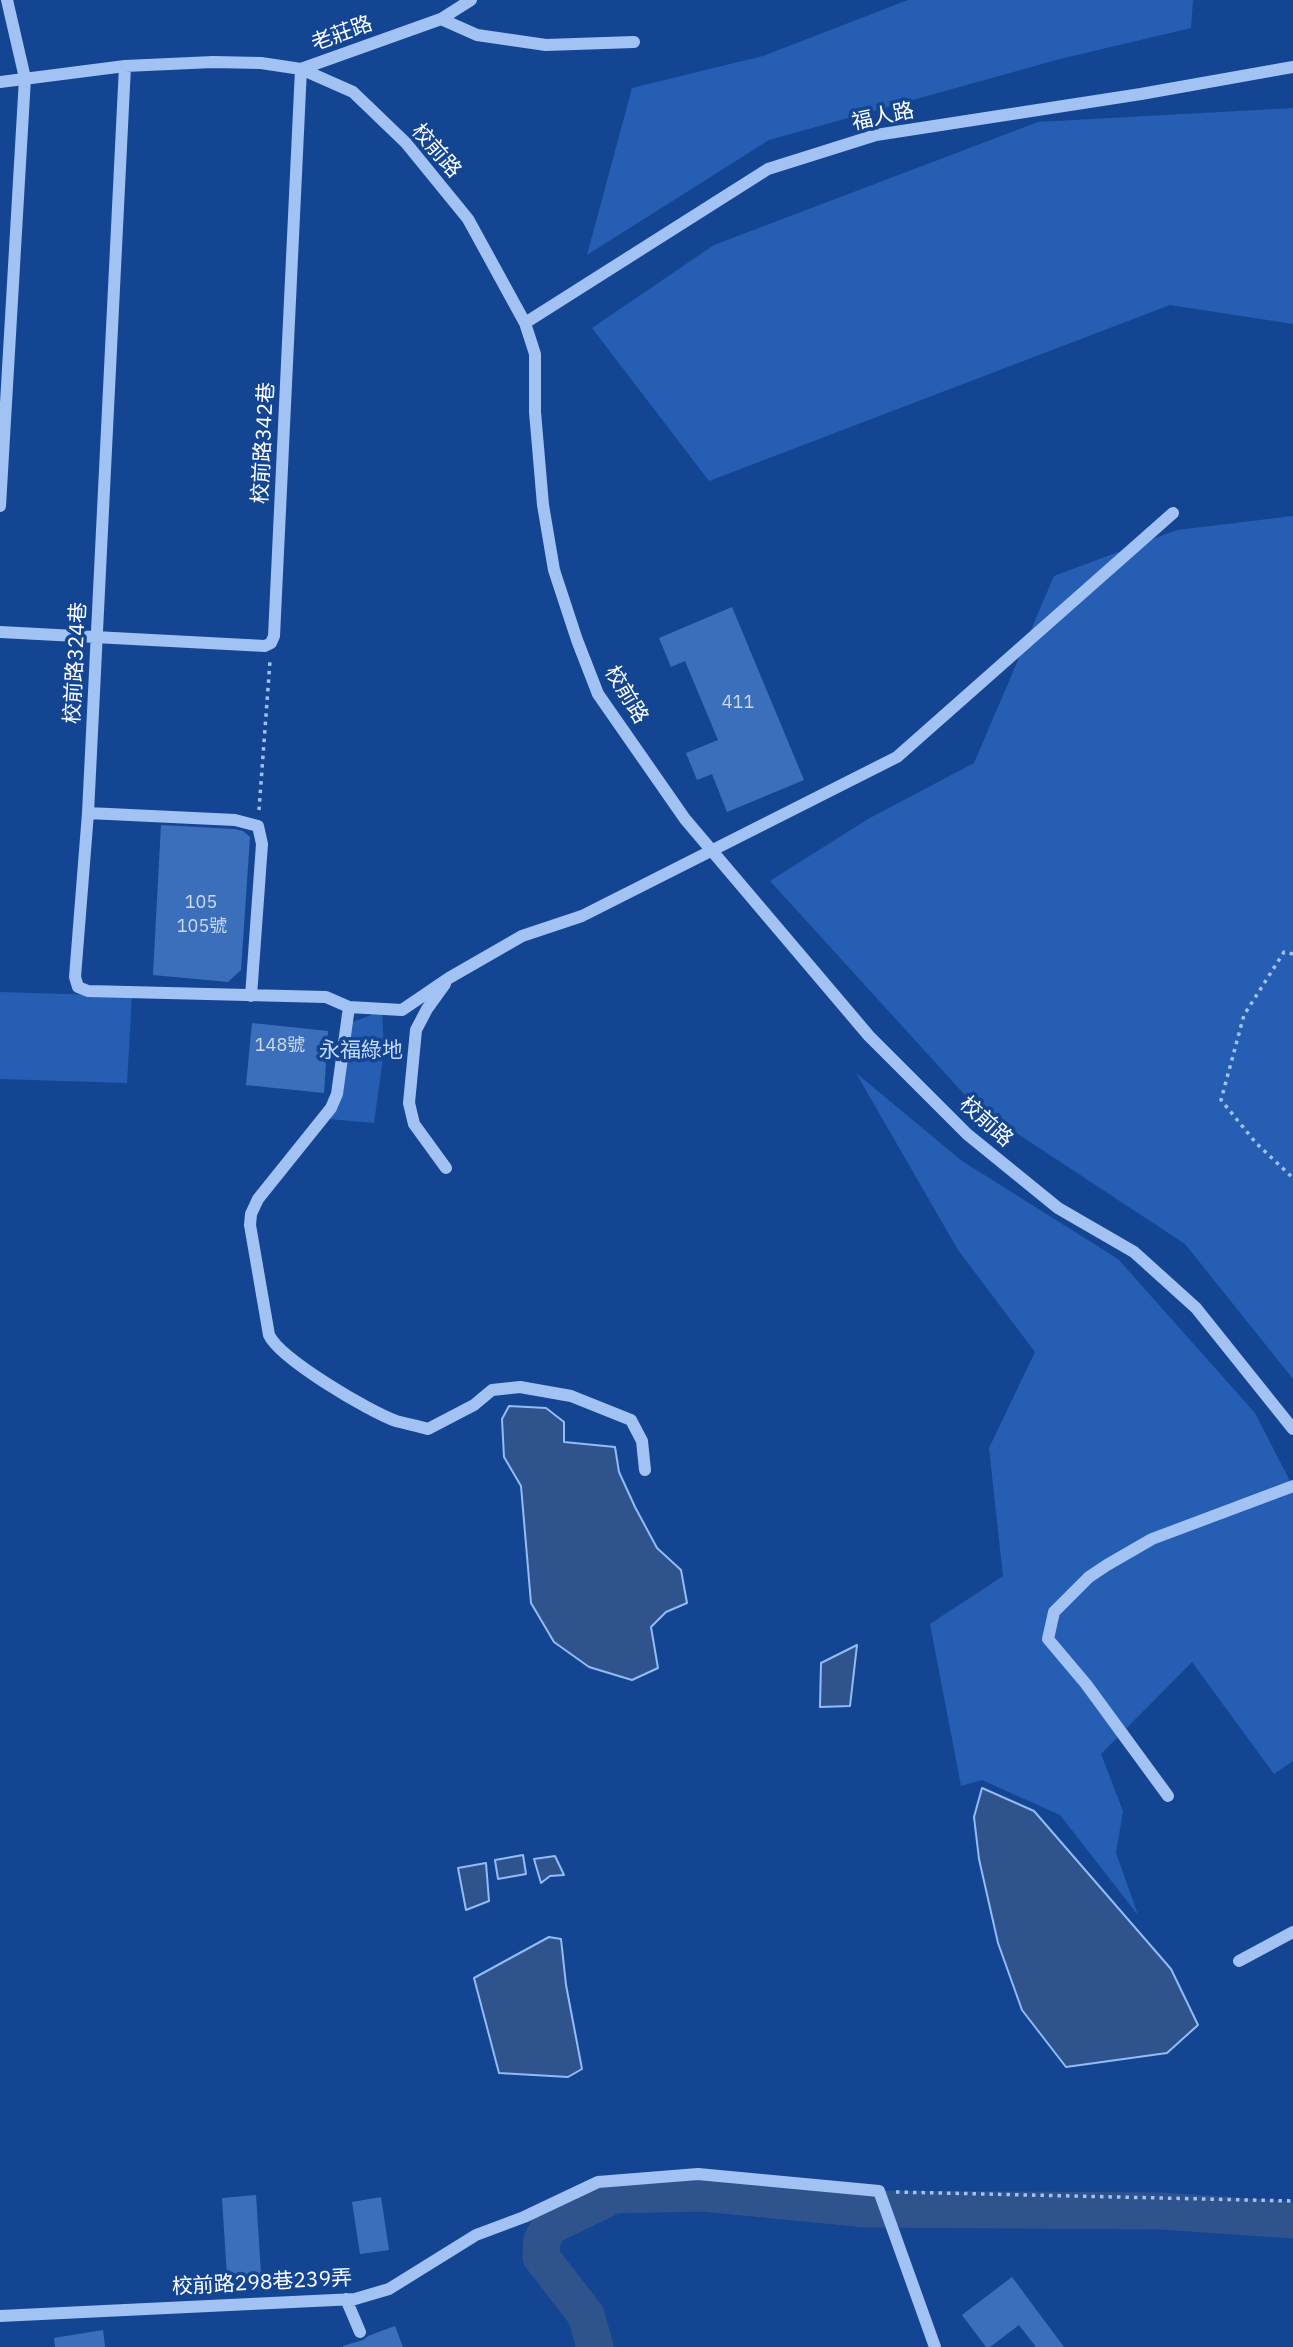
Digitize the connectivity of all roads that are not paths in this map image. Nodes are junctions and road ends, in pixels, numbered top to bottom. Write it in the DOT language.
graph roads {
  1 [pos="7,0"];
  2 [pos="471,0"];
  3 [pos="441,19"];
  4 [pos="634,42"];
  5 [pos="125,66"];
  6 [pos="1293,67"];
  7 [pos="301,69"];
  8 [pos="25,78"];
  9 [pos="0,82"];
  10 [pos="525,323"];
  11 [pos="0,506"];
  12 [pos="1173,513"];
  13 [pos="0,632"];
  14 [pos="97,635"];
  15 [pos="88,813"];
  16 [pos="713,851"];
  17 [pos="449,978"];
  18 [pos="251,996"];
  19 [pos="349,1007"];
  20 [pos="446,1168"];
  21 [pos="1293,1429"];
  22 [pos="645,1470"];
  23 [pos="1293,1486"];
  24 [pos="1168,1796"];
  25 [pos="1293,1932"];
  26 [pos="1239,1961"];
  27 [pos="346,2299"];
  28 [pos="0,2316"];
  29 [pos="360,2332"];
  30 [pos="935,2347"];
  1 -- 8 [label="street"];
  2 -- 3 [label="street, 老莊路"];
  3 -- 4 [label="street"];
  3 -- 7 [label="street, 老莊路"];
  5 -- 7 [label="street, 校前路"];
  5 -- 8 [label="street, 校前路"];
  5 -- 14 [label="street, 校前路324巷"];
  6 -- 10 [label="street, 福人路"];
  7 -- 10 [label="street, 校前路"];
  7 -- 14 [label="street, 校前路342巷"];
  8 -- 9 [label="street, 校前路"];
  8 -- 11 [label="street"];
  10 -- 16 [label="street, 校前路"];
  12 -- 16 [label="street, 校前路324巷"];
  13 -- 14 [label="street"];
  14 -- 15 [label="street, 校前路324巷"];
  15 -- 18 [label="street"];
  15 -- 18 [label="street, 校前路324巷"];
  16 -- 17 [label="street, 校前路324巷"];
  16 -- 21 [label="street, 校前路"];
  17 -- 19 [label="street, 校前路324巷"];
  17 -- 20 [label="street"];
  18 -- 19 [label="street, 校前路324巷"];
  19 -- 22 [label="street"];
  23 -- 24 [label="street"];
  25 -- 26 [label="street"];
  27 -- 28 [label="street, 校前路298巷239弄"];
  27 -- 29 [label="street"];
  27 -- 30 [label="street, 校前路298巷239弄"];
}
